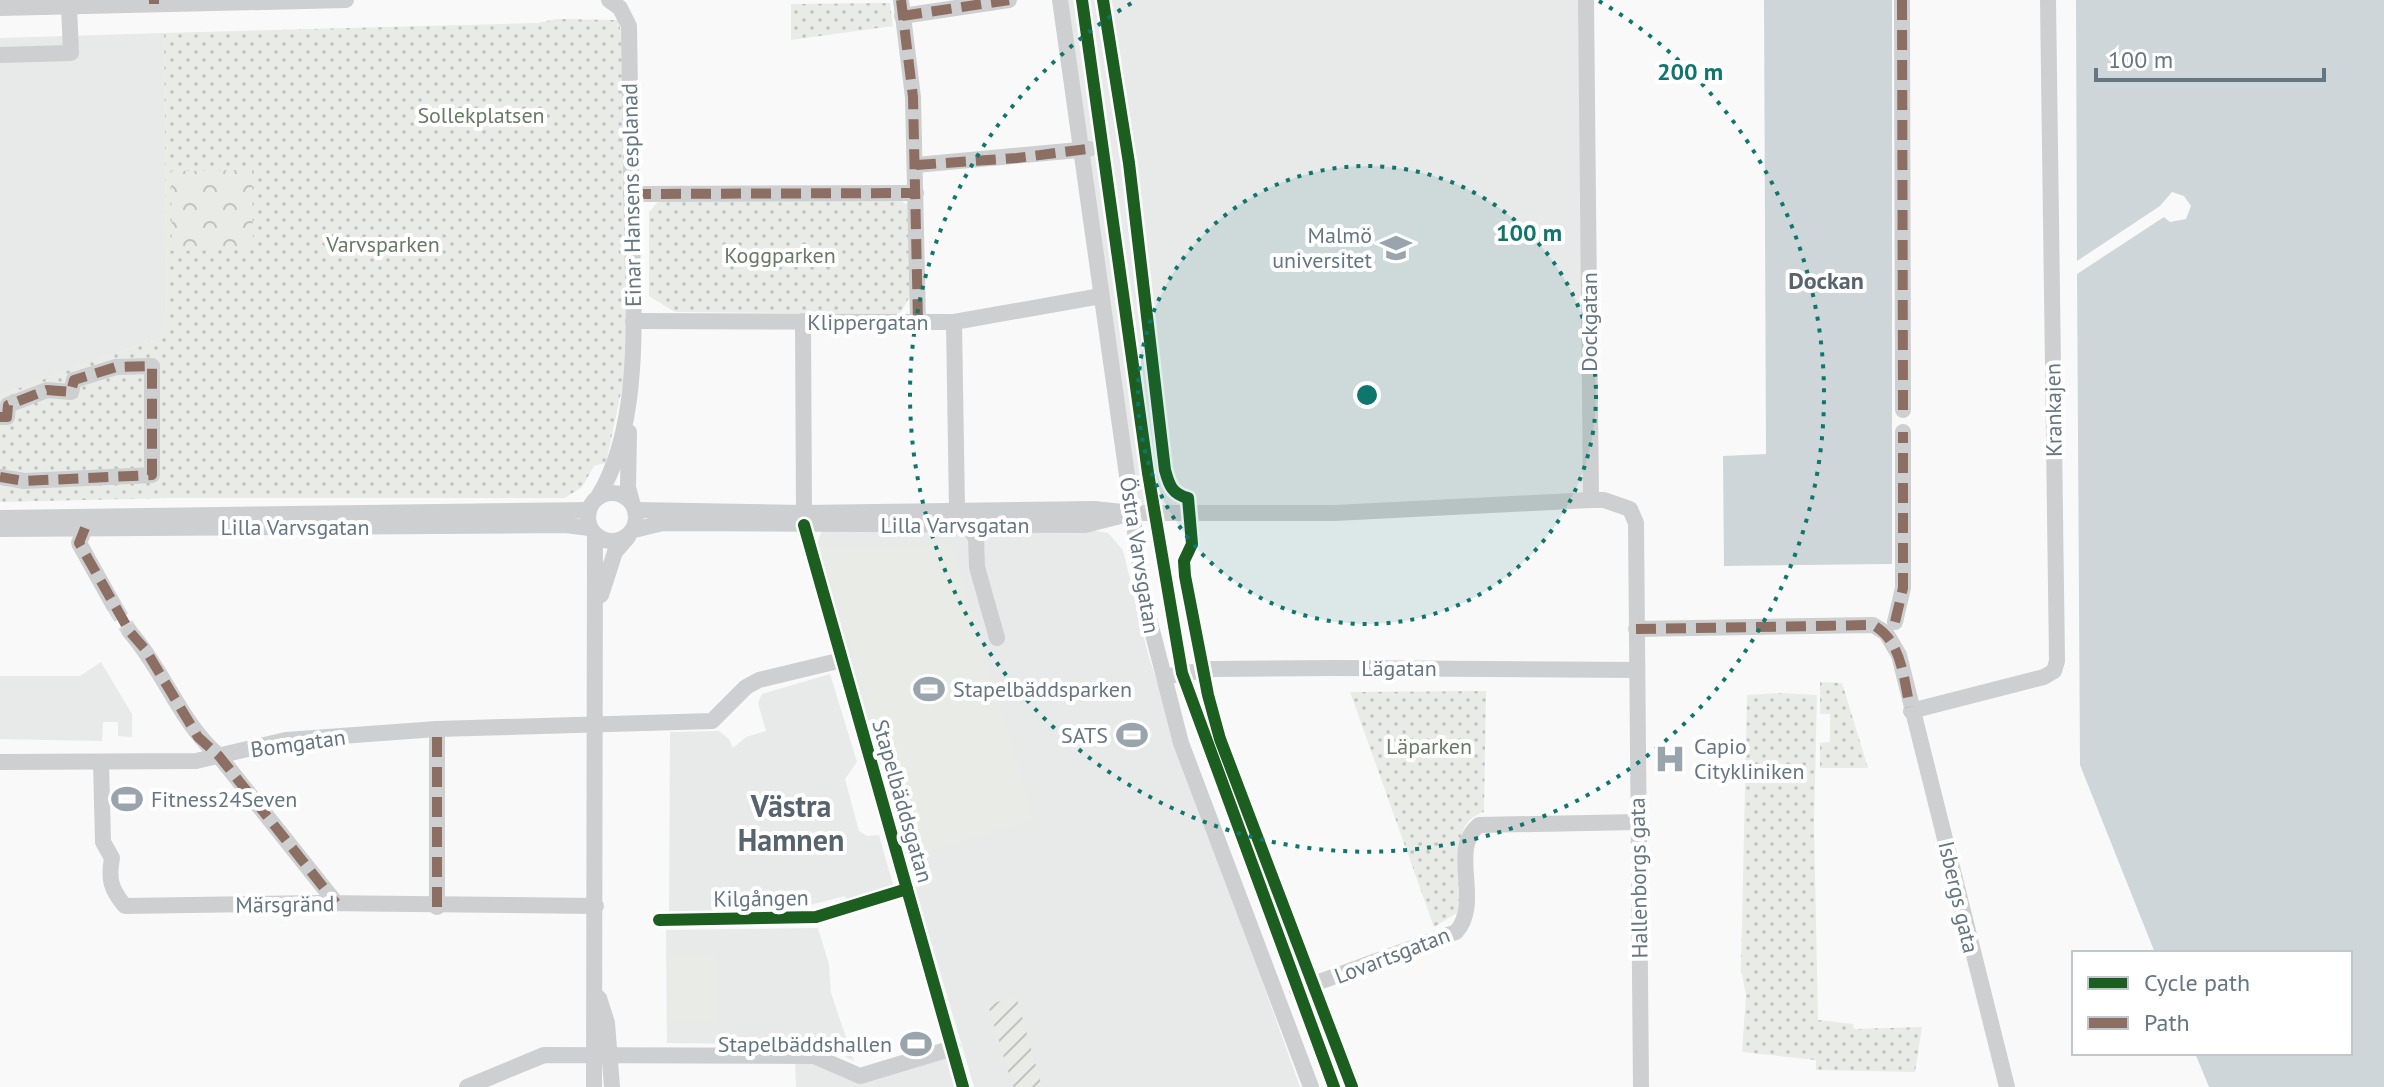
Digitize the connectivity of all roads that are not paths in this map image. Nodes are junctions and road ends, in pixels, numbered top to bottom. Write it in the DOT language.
graph roads {
  1 [pos="346,0"];
  2 [pos="609,0"];
  3 [pos="1009,0"];
  4 [pos="1060,0"];
  5 [pos="1082,0"];
  6 [pos="1586,0"];
  7 [pos="1902,0"];
  8 [pos="2048,0"];
  9 [pos="290,1"];
  10 [pos="154,2"];
  11 [pos="69,6"];
  12 [pos="0,8"];
  13 [pos="902,8"];
  14 [pos="0,55"];
  15 [pos="1103,147"];
  16 [pos="1081,151"];
  17 [pos="916,165"];
  18 [pos="916,193"];
  19 [pos="631,194"];
  20 [pos="1101,296"];
  21 [pos="633,321"];
  22 [pos="803,321"];
  23 [pos="918,322"];
  24 [pos="954,322"];
  25 [pos="629,397"];
  26 [pos="1903,410"];
  27 [pos="0,417"];
  28 [pos="1903,432"];
  29 [pos="0,477"];
  30 [pos="1591,500"];
  31 [pos="594,503"];
  32 [pos="1624,505"];
  33 [pos="634,506"];
  34 [pos="957,510"];
  35 [pos="1132,513"];
  36 [pos="1156,514"];
  37 [pos="0,518"];
  38 [pos="804,519"];
  39 [pos="971,526"];
  40 [pos="85,528"];
  41 [pos="0,529"];
  42 [pos="592,531"];
  43 [pos="631,533"];
  44 [pos="113,604"];
  45 [pos="595,615"];
  46 [pos="1895,622"];
  47 [pos="1636,629"];
  48 [pos="130,632"];
  49 [pos="997,638"];
  50 [pos="842,660"];
  51 [pos="1636,670"];
  52 [pos="1182,673"];
  53 [pos="1162,679"];
  54 [pos="1910,709"];
  55 [pos="597,723"];
  56 [pos="437,729"];
  57 [pos="219,756"];
  58 [pos="0,762"];
  59 [pos="101,762"];
  60 [pos="1638,822"];
  61 [pos="336,903"];
  62 [pos="596,906"];
  63 [pos="437,907"];
  64 [pos="1297,990"];
  65 [pos="953,1048"];
  66 [pos="602,1054"];
  67 [pos="467,1087"];
  68 [pos="594,1087"];
  69 [pos="612,1087"];
  70 [pos="963,1087"];
  71 [pos="1311,1087"];
  72 [pos="1334,1087"];
  73 [pos="1641,1087"];
  74 [pos="2007,1087"];
  1 -- 9 [label="street"];
  2 -- 19 [label="street, Einar Hansens esplanad"];
  3 -- 13 [label="street"];
  4 -- 16 [label="street, Östra Varvsgatan"];
  5 -- 15 [label="street, Östra Varvsgatan"];
  6 -- 30 [label="street, Dockgatan"];
  7 -- 26 [label="street"];
  8 -- 54 [label="street, Krankajen"];
  9 -- 10 [label="street"];
  10 -- 11 [label="street"];
  11 -- 12 [label="street"];
  11 -- 14 [label="street"];
  13 -- 17 [label="street"];
  15 -- 16 [label="street"];
  15 -- 36 [label="street, Östra Varvsgatan"];
  16 -- 17 [label="street"];
  16 -- 20 [label="street, Östra Varvsgatan"];
  17 -- 18 [label="street"];
  18 -- 19 [label="street"];
  18 -- 23 [label="street"];
  19 -- 21 [label="street, Einar Hansens esplanad"];
  20 -- 24 [label="street, Klippergatan"];
  20 -- 35 [label="street, Östra Varvsgatan"];
  21 -- 22 [label="street, Klippergatan"];
  21 -- 25 [label="street, Einar Hansens esplanad"];
  22 -- 23 [label="street, Klippergatan"];
  22 -- 38 [label="street, Stapelbäddsgatan"];
  23 -- 24 [label="street, Klippergatan"];
  24 -- 34 [label="street"];
  25 -- 31 [label="street, Einar Hansens esplanad"];
  25 -- 33 [label="street, Einar Hansens esplanad"];
  27 -- 29 [label="street"];
  28 -- 46 [label="street"];
  30 -- 32 [label="street, Lilla Varvsgatan"];
  30 -- 36 [label="street, Lilla Varvsgatan"];
  31 -- 33 [label="street"];
  31 -- 37 [label="street, Lilla Varvsgatan"];
  31 -- 42 [label="street"];
  32 -- 47 [label="street, Hallenborgs gata"];
  33 -- 38 [label="street, Lilla Varvsgatan"];
  33 -- 43 [label="street"];
  34 -- 35 [label="street, Lilla Varvsgatan"];
  34 -- 38 [label="street, Lilla Varvsgatan"];
  34 -- 39 [label="street"];
  35 -- 36 [label="street, Lilla Varvsgatan"];
  35 -- 39 [label="street, Lilla Varvsgatan"];
  35 -- 53 [label="street, Östra Varvsgatan"];
  36 -- 52 [label="street, Östra Varvsgatan"];
  38 -- 39 [label="street, Lilla Varvsgatan"];
  38 -- 43 [label="street, Lilla Varvsgatan"];
  38 -- 50 [label="street, Stapelbäddsgatan"];
  39 -- 49 [label="street"];
  40 -- 41 [label="street, Lilla Varvsgatan"];
  40 -- 42 [label="street, Lilla Varvsgatan"];
  40 -- 44 [label="street"];
  42 -- 43 [label="street"];
  42 -- 45 [label="street"];
  43 -- 45 [label="street"];
  45 -- 55 [label="street"];
  47 -- 51 [label="street, Hallenborgs gata"];
  47 -- 54 [label="street, Isbergs gata"];
  48 -- 57 [label="street"];
  50 -- 55 [label="street, Bomgatan"];
  50 -- 65 [label="street, Stapelbäddsgatan"];
  51 -- 52 [label="street, Lägatan"];
  51 -- 60 [label="street, Hallenborgs gata"];
  52 -- 53 [label="street, Lägatan"];
  52 -- 64 [label="street, Östra Varvsgatan"];
  53 -- 71 [label="street, Östra Varvsgatan"];
  54 -- 74 [label="street, Isbergs gata"];
  55 -- 56 [label="street, Bomgatan"];
  55 -- 62 [label="street"];
  56 -- 57 [label="street, Bomgatan"];
  56 -- 63 [label="street"];
  57 -- 59 [label="street, Bomgatan"];
  57 -- 61 [label="street"];
  58 -- 59 [label="street, Bomgatan"];
  59 -- 61 [label="street, Märsgränd"];
  60 -- 64 [label="street, Lovartsgatan"];
  60 -- 73 [label="street, Hallenborgs gata"];
  61 -- 63 [label="street, Märsgränd"];
  62 -- 63 [label="street, Märsgränd"];
  62 -- 66 [label="street"];
  64 -- 72 [label="street, Östra Varvsgatan"];
  65 -- 66 [label="street"];
  65 -- 70 [label="street, Stapelbäddsgatan"];
  66 -- 67 [label="street"];
  66 -- 68 [label="street"];
  66 -- 69 [label="street"];
}
